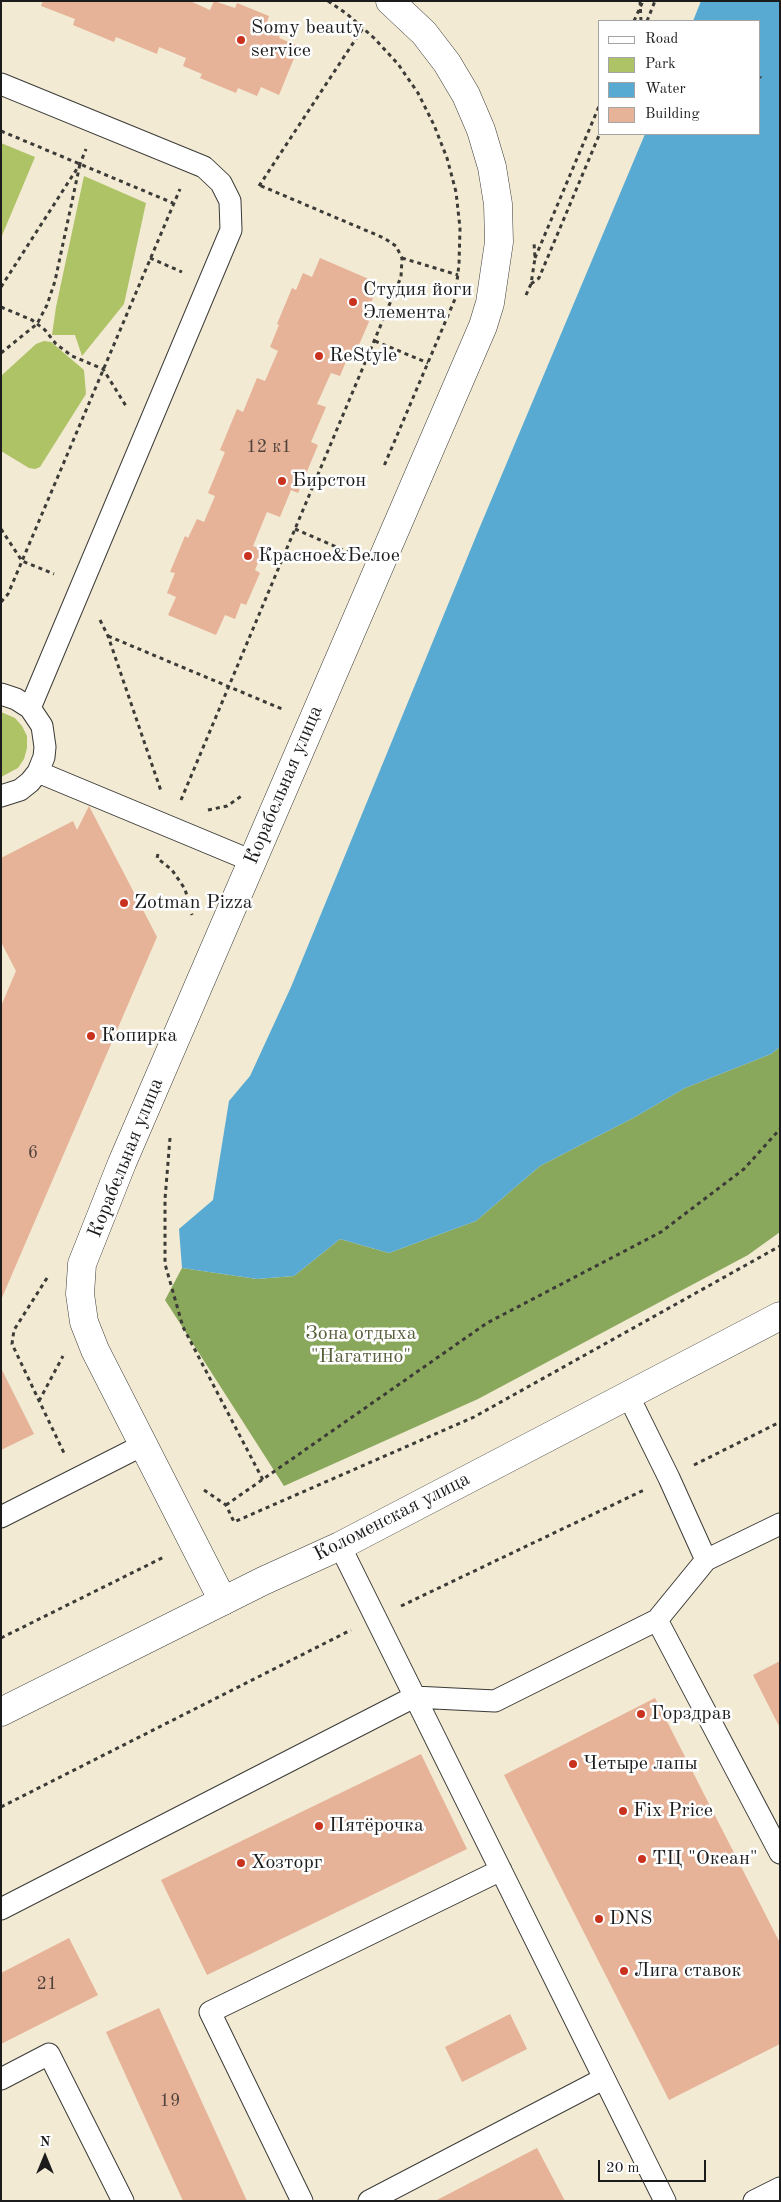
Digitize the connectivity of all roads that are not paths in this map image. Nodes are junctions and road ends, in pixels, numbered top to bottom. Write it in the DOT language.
graph roads {
  1 [pos="390,1"];
  2 [pos="1,84"];
  3 [pos="1,694"];
  4 [pos="30,708"];
  5 [pos="38,772"];
  6 [pos="1,796"];
  7 [pos="252,861"];
  8 [pos="780,1316"];
  9 [pos="628,1395"];
  10 [pos="143,1445"];
  11 [pos="1,1517"];
  12 [pos="780,1524"];
  13 [pos="340,1546"];
  14 [pos="706,1560"];
  15 [pos="223,1601"];
  16 [pos="657,1620"];
  17 [pos="414,1697"];
  18 [pos="1,1712"];
  19 [pos="780,1853"];
  20 [pos="501,1870"];
  21 [pos="1,1909"];
  22 [pos="1,2079"];
  23 [pos="604,2079"];
  24 [pos="780,2188"];
  25 [pos="123,2201"];
  26 [pos="302,2201"];
  27 [pos="369,2201"];
  28 [pos="665,2201"];
  29 [pos="754,2201"];
  1 -- 7 [label="street, Корабельная улица"];
  2 -- 4 [label="lane"];
  3 -- 4 [label="lane"];
  4 -- 5 [label="lane"];
  5 -- 6 [label="lane"];
  5 -- 7 [label="lane"];
  7 -- 10 [label="street, Корабельная улица"];
  8 -- 9 [label="street, Коломенская улица"];
  9 -- 13 [label="street, Коломенская улица"];
  9 -- 14 [label="lane"];
  10 -- 11 [label="lane"];
  10 -- 15 [label="street, Корабельная улица"];
  12 -- 14 [label="lane"];
  13 -- 15 [label="street, Коломенская улица"];
  13 -- 17 [label="lane"];
  14 -- 16 [label="lane"];
  15 -- 18 [label="street, Коломенская улица"];
  16 -- 17 [label="lane"];
  16 -- 19 [label="lane"];
  17 -- 20 [label="lane"];
  17 -- 21 [label="lane"];
  20 -- 23 [label="lane"];
  20 -- 26 [label="lane"];
  22 -- 25 [label="lane"];
  23 -- 27 [label="lane"];
  23 -- 28 [label="lane"];
  24 -- 29 [label="lane"];
}
